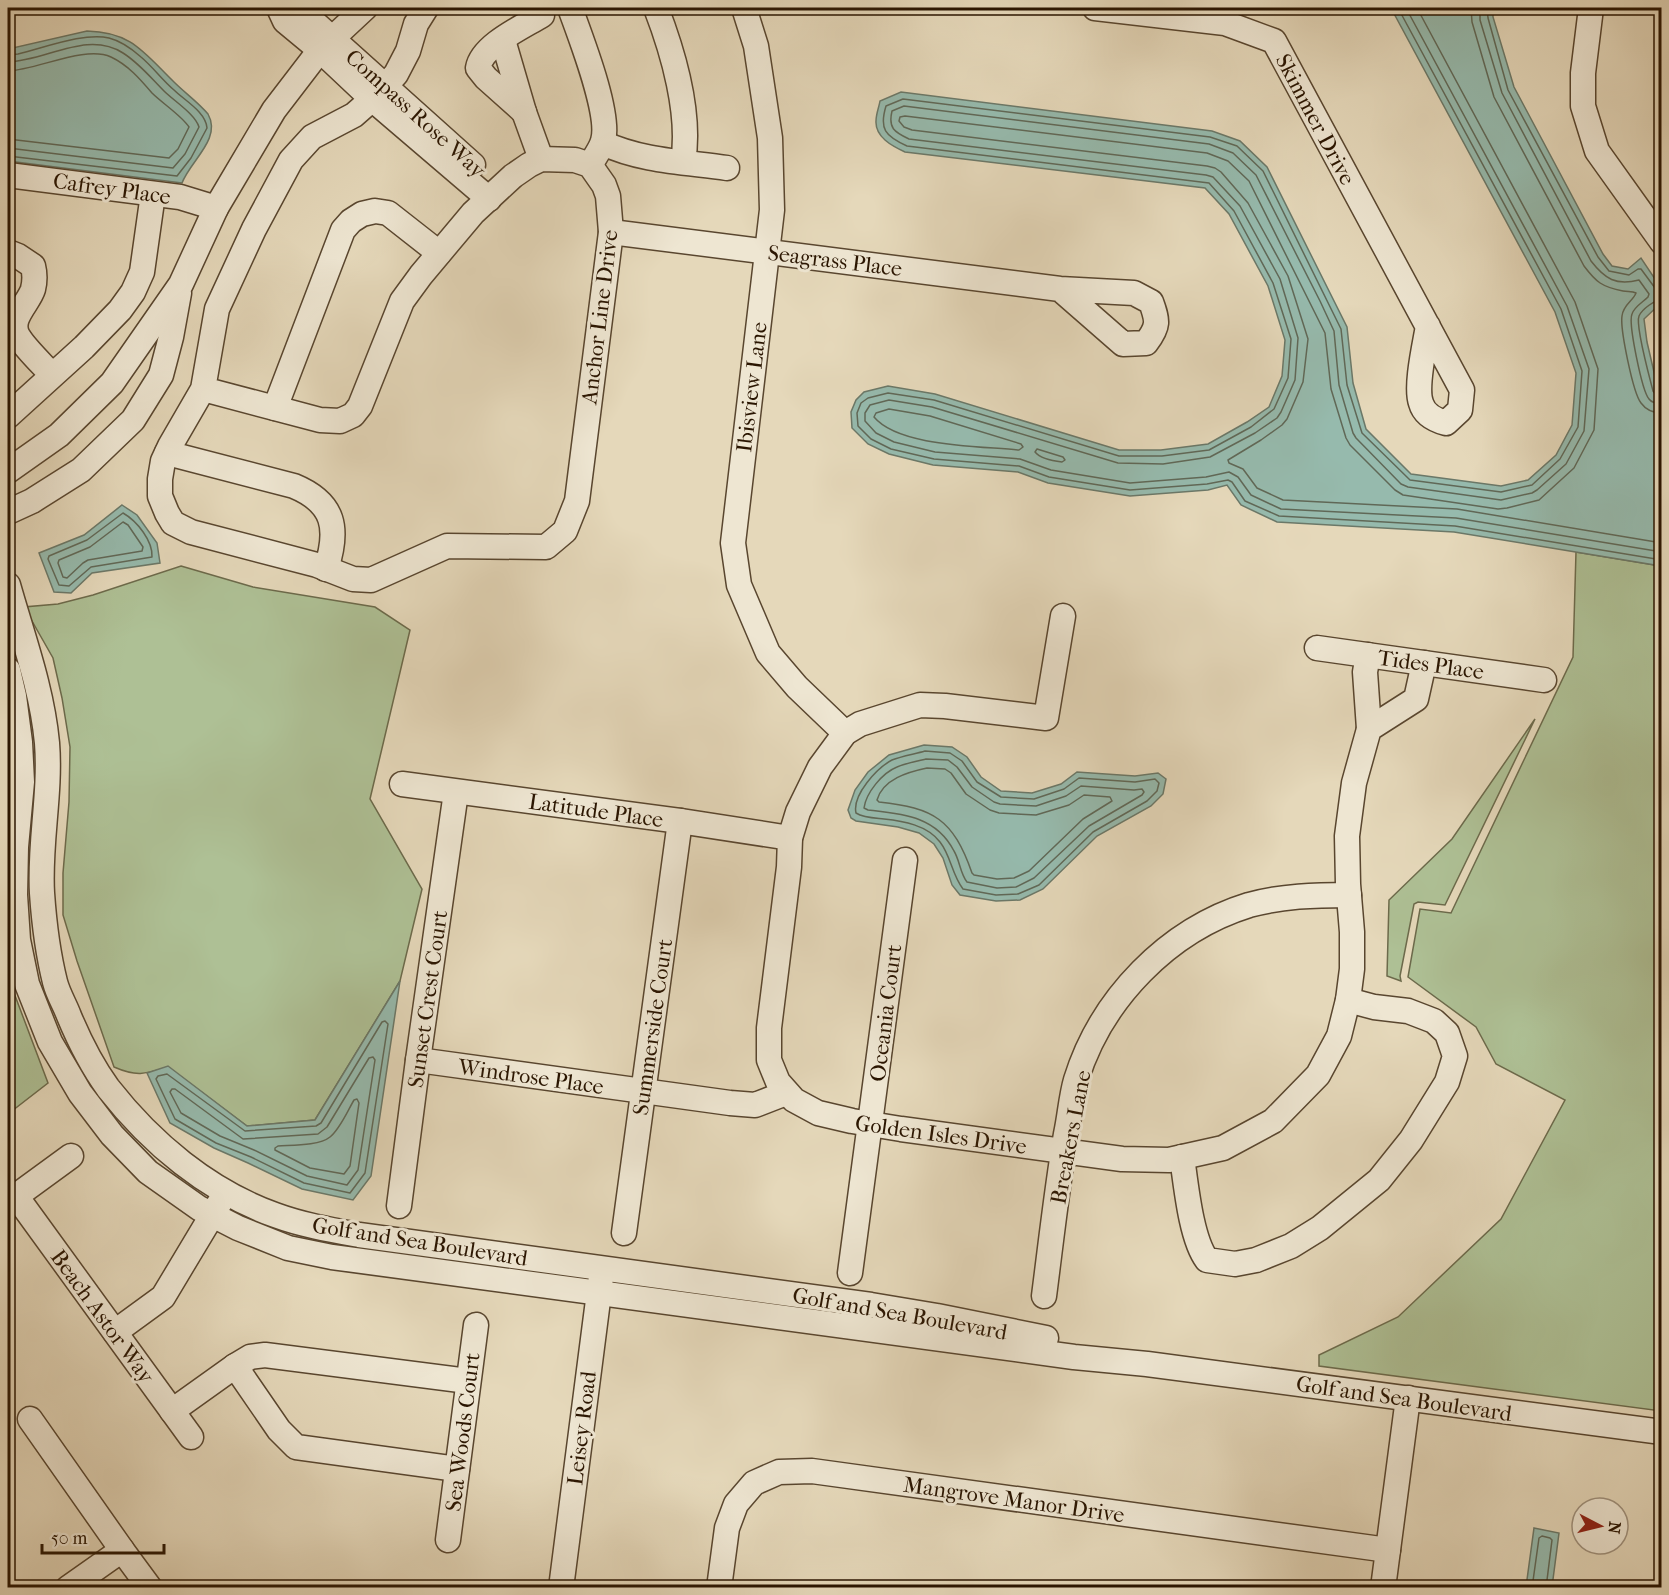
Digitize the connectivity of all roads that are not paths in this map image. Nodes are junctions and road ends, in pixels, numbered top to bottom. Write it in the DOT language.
graph roads {
  1 [pos="279,8"];
  2 [pos="298,8"];
  3 [pos="365,8"];
  4 [pos="426,8"];
  5 [pos="570,8"];
  6 [pos="656,8"];
  7 [pos="744,8"];
  8 [pos="1095,8"];
  9 [pos="1592,8"];
  10 [pos="542,15"];
  11 [pos="326,44"];
  12 [pos="379,92"];
  13 [pos="603,143"];
  14 [pos="541,159"];
  15 [pos="683,162"];
  16 [pos="590,165"];
  17 [pos="727,168"];
  18 [pos="8,175"];
  19 [pos="153,194"];
  20 [pos="494,194"];
  21 [pos="216,208"];
  22 [pos="611,232"];
  23 [pos="1662,242"];
  24 [pos="766,251"];
  25 [pos="8,252"];
  26 [pos="439,253"];
  27 [pos="181,284"];
  28 [pos="1060,289"];
  29 [pos="1428,326"];
  30 [pos="12,337"];
  31 [pos="52,375"];
  32 [pos="203,389"];
  33 [pos="275,408"];
  34 [pos="8,416"];
  35 [pos="167,453"];
  36 [pos="8,471"];
  37 [pos="8,512"];
  38 [pos="326,569"];
  39 [pos="8,585"];
  40 [pos="1063,616"];
  41 [pos="1317,648"];
  42 [pos="1368,655"];
  43 [pos="1424,663"];
  44 [pos="8,670"];
  45 [pos="1544,680"];
  46 [pos="1369,729"];
  47 [pos="844,733"];
  48 [pos="402,784"];
  49 [pos="456,792"];
  50 [pos="680,821"];
  51 [pos="790,838"];
  52 [pos="905,860"];
  53 [pos="1349,894"];
  54 [pos="1348,1000"];
  55 [pos="418,1060"];
  56 [pos="643,1092"];
  57 [pos="786,1093"];
  58 [pos="871,1125"];
  59 [pos="1063,1152"];
  60 [pos="71,1156"];
  61 [pos="1182,1157"];
  62 [pos="226,1192"];
  63 [pos="12,1199"];
  64 [pos="399,1206"];
  65 [pos="212,1215"];
  66 [pos="624,1233"];
  67 [pos="602,1269"];
  68 [pos="850,1273"];
  69 [pos="599,1293"];
  70 [pos="1044,1296"];
  71 [pos="476,1325"];
  72 [pos="115,1332"];
  73 [pos="1147,1364"];
  74 [pos="235,1366"];
  75 [pos="468,1381"];
  76 [pos="1408,1398"];
  77 [pos="172,1411"];
  78 [pos="30,1419"];
  79 [pos="1662,1432"];
  80 [pos="191,1437"];
  81 [pos="457,1469"];
  82 [pos="448,1540"];
  83 [pos="122,1550"];
  84 [pos="1388,1550"];
  85 [pos="68,1587"];
  86 [pos="150,1587"];
  87 [pos="561,1587"];
  88 [pos="719,1587"];
  89 [pos="1383,1587"];
  1 -- 11 [label="street"];
  2 -- 11 [label="street"];
  3 -- 11 [label="street"];
  4 -- 12 [label="street, Anchor Line Drive"];
  5 -- 13 [label="street"];
  6 -- 15 [label="street"];
  7 -- 24 [label="street, Ibisview Lane"];
  8 -- 29 [label="street, Skimmer Drive"];
  9 -- 23 [label="street"];
  10 -- 14 [label="street"];
  11 -- 12 [label="street, Compass Rose Way"];
  11 -- 21 [label="street"];
  12 -- 20 [label="street, Compass Rose Way"];
  12 -- 32 [label="street, Anchor Line Drive"];
  13 -- 15 [label="street"];
  13 -- 16 [label="street"];
  14 -- 16 [label="street"];
  14 -- 20 [label="street"];
  15 -- 17 [label="street"];
  16 -- 22 [label="street, Anchor Line Drive"];
  18 -- 19 [label="street, Cafrey Place"];
  19 -- 21 [label="street, Cafrey Place"];
  19 -- 31 [label="street"];
  20 -- 26 [label="street"];
  21 -- 27 [label="street"];
  22 -- 24 [label="street, Seagrass Place"];
  22 -- 38 [label="street, Anchor Line Drive"];
  24 -- 28 [label="street, Seagrass Place"];
  24 -- 47 [label="street, Ibisview Lane"];
  25 -- 30 [label="street"];
  26 -- 33 [label="street"];
  26 -- 33 [label="street"];
  27 -- 36 [label="street"];
  27 -- 37 [label="street"];
  30 -- 31 [label="street"];
  31 -- 34 [label="street"];
  32 -- 33 [label="street"];
  32 -- 35 [label="street, Anchor Line Drive"];
  35 -- 38 [label="street"];
  35 -- 38 [label="street, Anchor Line Drive"];
  39 -- 62 [label="street, Golf and Sea Boulevard"];
  40 -- 47 [label="street, Golden Isles Drive"];
  41 -- 42 [label="street, Tides Place"];
  42 -- 43 [label="street, Tides Place"];
  42 -- 46 [label="street, Golden Isles Drive"];
  43 -- 45 [label="street, Tides Place"];
  43 -- 46 [label="street"];
  44 -- 65 [label="street, Golf and Sea Boulevard"];
  46 -- 53 [label="street, Golden Isles Drive"];
  47 -- 51 [label="street, Golden Isles Drive"];
  48 -- 49 [label="street, Latitude Place"];
  49 -- 50 [label="street, Latitude Place"];
  49 -- 55 [label="street, Sunset Crest Court"];
  50 -- 51 [label="street, Latitude Place"];
  50 -- 56 [label="street, Summerside Court"];
  51 -- 57 [label="street, Golden Isles Drive"];
  52 -- 58 [label="street, Oceania Court"];
  53 -- 54 [label="street, Golden Isles Drive"];
  53 -- 59 [label="street, Breakers Lane"];
  54 -- 61 [label="street, Golden Isles Drive"];
  54 -- 61 [label="street"];
  55 -- 56 [label="street, Windrose Place"];
  55 -- 64 [label="street, Sunset Crest Court"];
  56 -- 57 [label="street, Windrose Place"];
  56 -- 66 [label="street, Summerside Court"];
  57 -- 58 [label="street, Golden Isles Drive"];
  58 -- 59 [label="street, Golden Isles Drive"];
  58 -- 68 [label="street, Oceania Court"];
  59 -- 61 [label="street, Golden Isles Drive"];
  59 -- 70 [label="street, Breakers Lane"];
  60 -- 63 [label="street"];
  62 -- 65 [label="street"];
  62 -- 67 [label="street, Golf and Sea Boulevard"];
  63 -- 72 [label="street, Beach Astor Way"];
  65 -- 69 [label="street, Golf and Sea Boulevard"];
  65 -- 72 [label="street"];
  67 -- 69 [label="street, Leisey Road"];
  67 -- 73 [label="street, Golf and Sea Boulevard"];
  69 -- 73 [label="street, Golf and Sea Boulevard"];
  69 -- 87 [label="street, Leisey Road"];
  71 -- 75 [label="street, Sea Woods Court"];
  72 -- 77 [label="street, Beach Astor Way"];
  73 -- 76 [label="street, Golf and Sea Boulevard"];
  74 -- 75 [label="street"];
  74 -- 77 [label="street"];
  74 -- 81 [label="street"];
  75 -- 81 [label="street, Sea Woods Court"];
  76 -- 79 [label="street, Golf and Sea Boulevard"];
  76 -- 84 [label="street"];
  77 -- 80 [label="street, Beach Astor Way"];
  78 -- 83 [label="street"];
  81 -- 82 [label="street, Sea Woods Court"];
  83 -- 85 [label="street"];
  83 -- 86 [label="street"];
  84 -- 88 [label="street, Mangrove Manor Drive"];
  84 -- 89 [label="street"];
}
